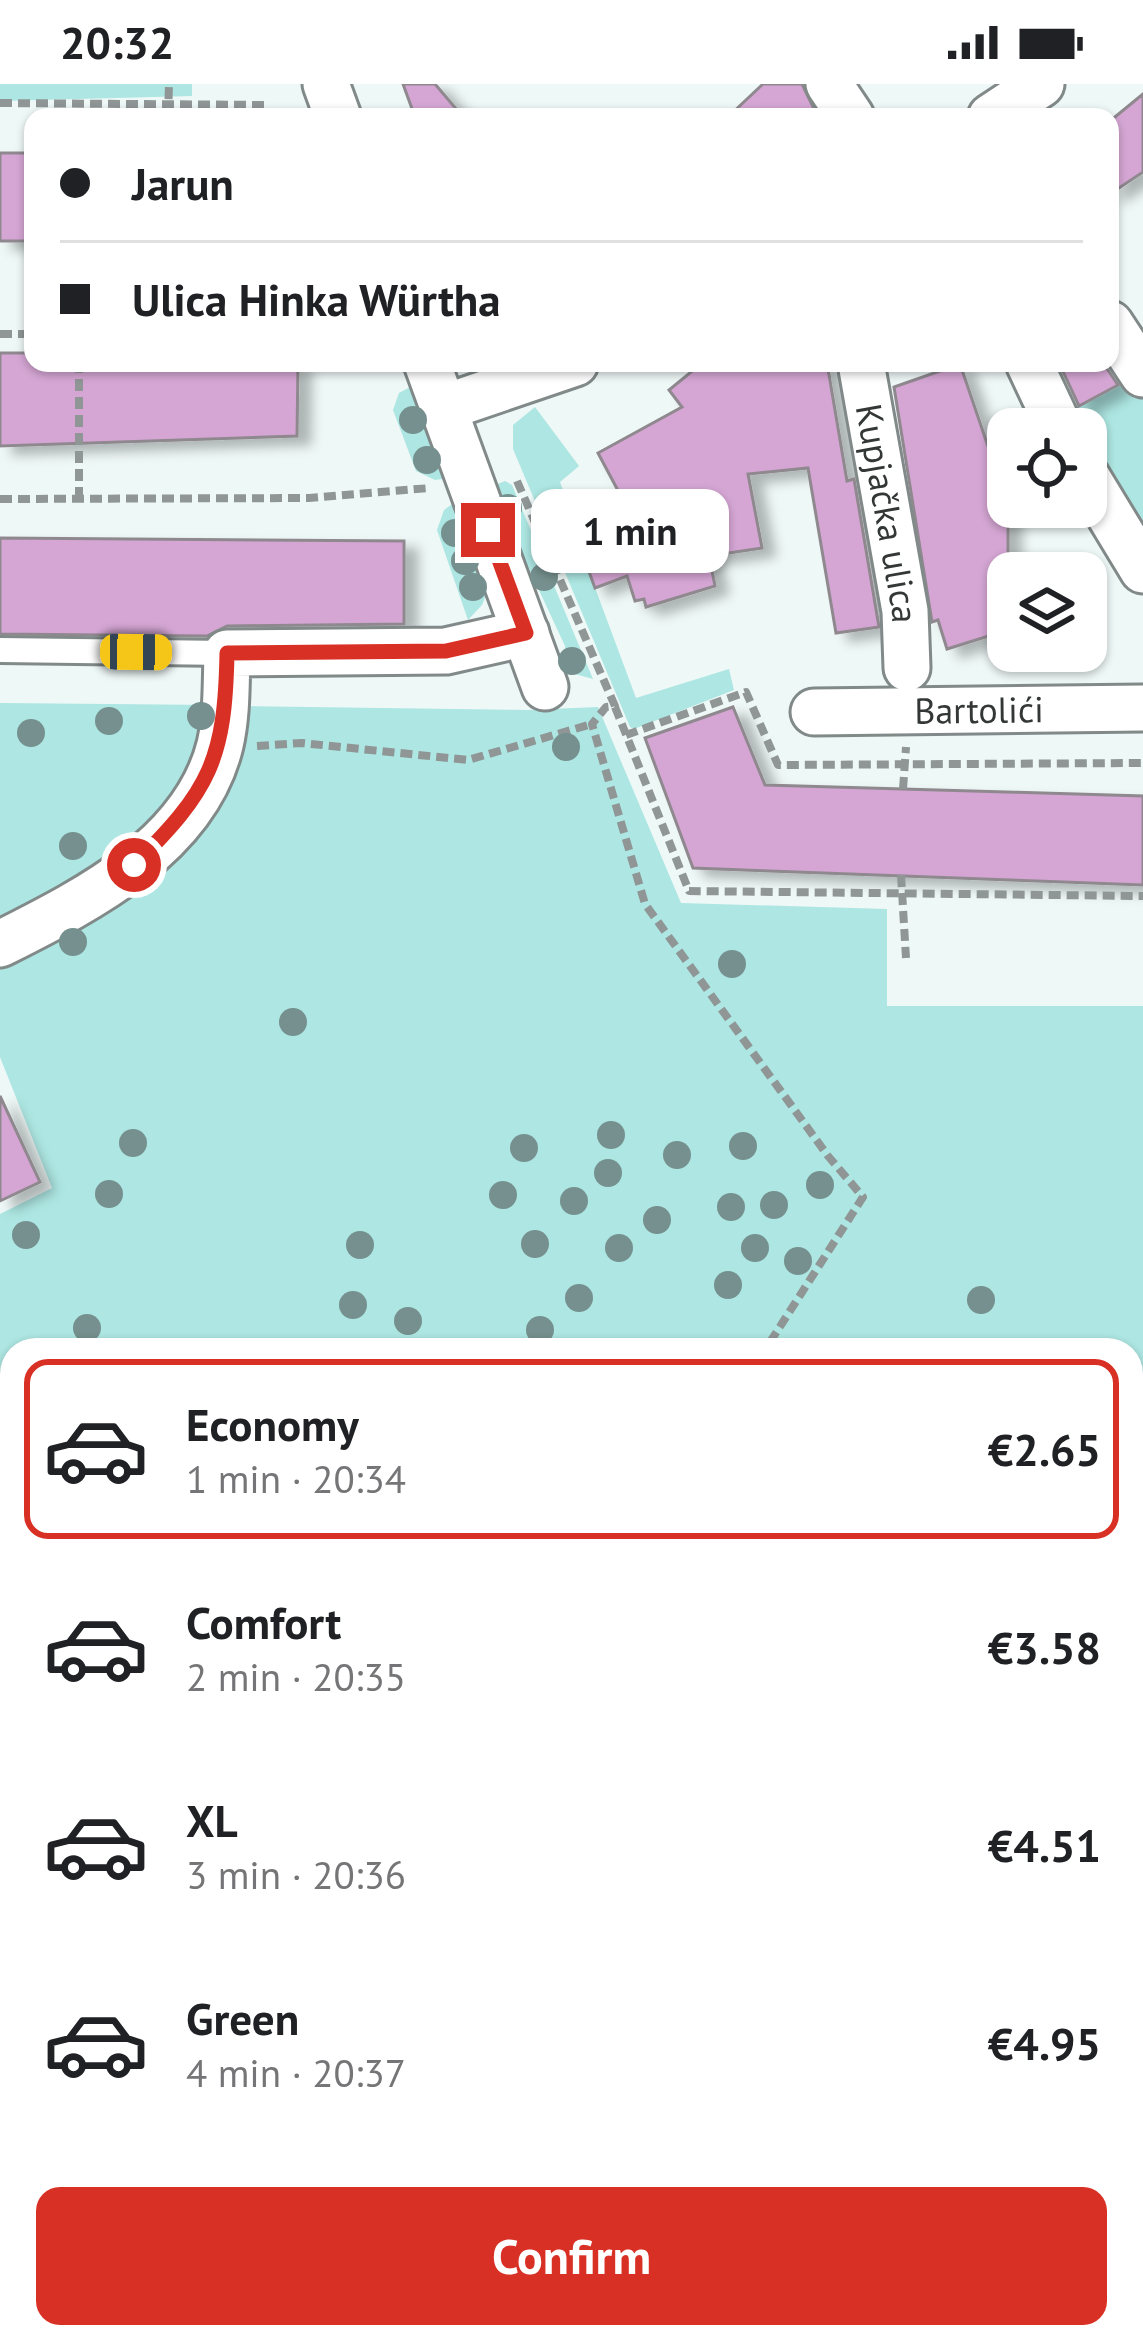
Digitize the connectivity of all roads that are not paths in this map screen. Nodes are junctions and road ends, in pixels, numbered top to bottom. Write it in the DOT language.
graph roads {
  1 [pos="1041,84"];
  2 [pos="1005,108"];
  3 [pos="1119,338"];
  4 [pos="430,372"];
  5 [pos="549,372"];
  6 [pos="863,372"];
  7 [pos="1033,372"];
  8 [pos="1143,374"];
  9 [pos="443,408"];
  10 [pos="1050,408"];
  11 [pos="1107,511"];
  12 [pos="1143,570"];
  13 [pos="526,633"];
  14 [pos="0,650"];
  15 [pos="227,653"];
  16 [pos="907,668"];
  17 [pos="545,687"];
  18 [pos="1143,708"];
  19 [pos="814,712"];
  20 [pos="0,944"];
  1 -- 2 [label="street"];
  3 -- 8 [label="street"];
  4 -- 9 [label="street"];
  5 -- 9 [label="street"];
  6 -- 16 [label="street, Kupjačka ulica"];
  7 -- 10 [label="street"];
  9 -- 13 [label="street"];
  11 -- 12 [label="street"];
  13 -- 15 [label="street"];
  13 -- 17 [label="street"];
  14 -- 15 [label="lane"];
  15 -- 20 [label="street"];
  18 -- 19 [label="street, Bartolići"];
}
